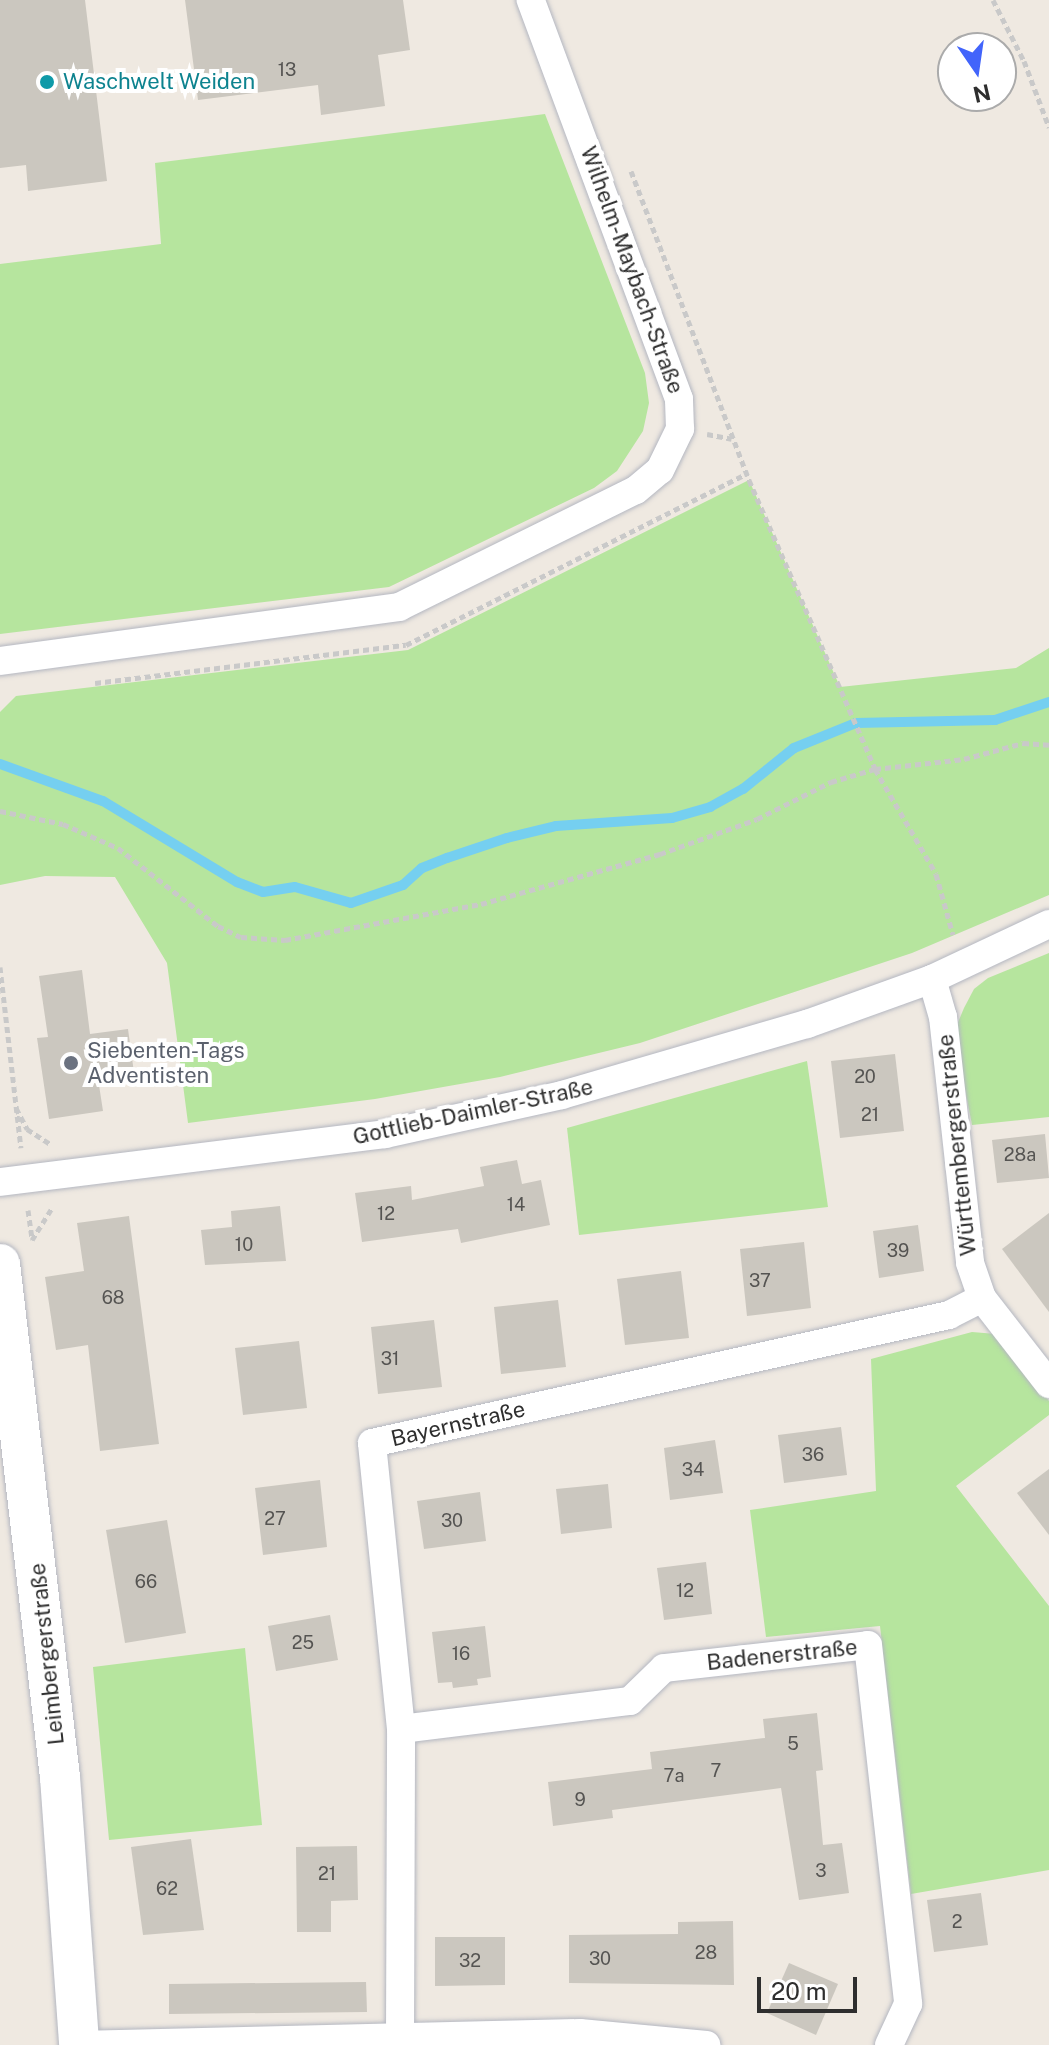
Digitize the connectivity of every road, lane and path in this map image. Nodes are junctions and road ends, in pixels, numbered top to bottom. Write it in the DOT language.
graph roads {
  1 [pos="531,0"];
  2 [pos="993,0"];
  3 [pos="1049,127"];
  4 [pos="627,162"];
  5 [pos="0,661"];
  6 [pos="1049,745"];
  7 [pos="875,769"];
  8 [pos="0,811"];
  9 [pos="1049,924"];
  10 [pos="968,935"];
  11 [pos="954,940"];
  12 [pos="943,945"];
  13 [pos="932,979"];
  14 [pos="16,1108"];
  15 [pos="53,1146"];
  16 [pos="0,1182"];
  17 [pos="0,1264"];
  18 [pos="982,1298"];
  19 [pos="1049,1384"];
  20 [pos="401,1729"];
  21 [pos="386,2041"];
  22 [pos="78,2045"];
  23 [pos="706,2045"];
  24 [pos="889,2045"];
  1 -- 5 [label="street, Wilhelm-Maybach-Straße"];
  2 -- 3 [label="path"];
  4 -- 7 [label="path"];
  6 -- 7 [label="path"];
  7 -- 8 [label="path"];
  7 -- 11 [label="path"];
  9 -- 13 [label="street, Gottlieb-Daimler-Straße"];
  10 -- 11 [label="path"];
  11 -- 12 [label="path"];
  13 -- 16 [label="street, Gottlieb-Daimler-Straße"];
  13 -- 18 [label="street, Württembergerstraße"];
  14 -- 15 [label="path"];
  17 -- 22 [label="street, Leimbergerstraße"];
  18 -- 19 [label="street, Württembergerstraße"];
  18 -- 20 [label="street, Bayernstraße"];
  20 -- 21 [label="street, Bayernstraße"];
  20 -- 24 [label="street, Badenerstraße"];
  21 -- 22 [label="street"];
  21 -- 23 [label="street"];
}
